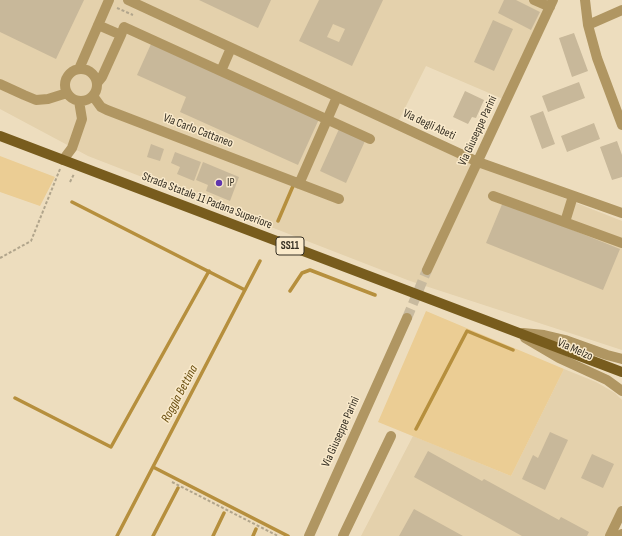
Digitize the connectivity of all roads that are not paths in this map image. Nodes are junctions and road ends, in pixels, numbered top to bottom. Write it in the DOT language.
graph roads {
  1 [pos="109,0"];
  2 [pos="128,0"];
  3 [pos="534,0"];
  4 [pos="585,0"];
  5 [pos="553,2"];
  6 [pos="622,10"];
  7 [pos="98,25"];
  8 [pos="588,25"];
  9 [pos="121,35"];
  10 [pos="231,48"];
  11 [pos="79,69"];
  12 [pos="221,71"];
  13 [pos="97,83"];
  14 [pos="0,84"];
  15 [pos="67,93"];
  16 [pos="93,96"];
  17 [pos="338,97"];
  18 [pos="79,101"];
  19 [pos="327,120"];
  20 [pos="622,125"];
  21 [pos="0,136"];
  22 [pos="370,139"];
  23 [pos="63,160"];
  24 [pos="478,162"];
  25 [pos="299,184"];
  26 [pos="493,196"];
  27 [pos="574,196"];
  28 [pos="339,199"];
  29 [pos="622,213"];
  30 [pos="565,222"];
  31 [pos="622,243"];
  32 [pos="427,270"];
  33 [pos="408,318"];
  34 [pos="517,332"];
  35 [pos="622,359"];
  36 [pos="622,372"];
  37 [pos="622,391"];
  38 [pos="391,436"];
  39 [pos="622,511"];
  40 [pos="622,534"];
  41 [pos="309,536"];
  42 [pos="343,536"];
  43 [pos="610,536"];
  44 [pos="619,536"];
  1 -- 7 [label="street"];
  2 -- 10 [label="street, Via degli Abeti"];
  3 -- 5 [label="street"];
  4 -- 8 [label="street"];
  5 -- 24 [label="street, Via Giuseppe Parini"];
  6 -- 8 [label="street"];
  7 -- 9 [label="street"];
  7 -- 11 [label="street"];
  8 -- 20 [label="street"];
  9 -- 12 [label="street"];
  9 -- 13 [label="street"];
  10 -- 12 [label="street"];
  10 -- 17 [label="street, Via degli Abeti"];
  11 -- 13 [label="street"];
  11 -- 15 [label="street"];
  12 -- 19 [label="street"];
  13 -- 16 [label="street"];
  14 -- 15 [label="street"];
  15 -- 18 [label="street"];
  16 -- 18 [label="street"];
  16 -- 25 [label="street, Via Carlo Cattaneo"];
  17 -- 19 [label="street"];
  17 -- 24 [label="street, Via degli Abeti"];
  18 -- 23 [label="street"];
  19 -- 22 [label="street"];
  19 -- 25 [label="street"];
  21 -- 23 [label="main road, Strada Statale 11 Padana Superiore / SS11"];
  23 -- 34 [label="main road, Strada Statale 11 Padana Superiore / SS11"];
  24 -- 27 [label="street, Via degli Abeti"];
  24 -- 32 [label="street, Via Giuseppe Parini"];
  25 -- 28 [label="street, Via Carlo Cattaneo"];
  26 -- 30 [label="street"];
  27 -- 29 [label="street, Via degli Abeti"];
  27 -- 30 [label="street"];
  30 -- 31 [label="street"];
  33 -- 41 [label="street, Via Giuseppe Parini"];
  34 -- 35 [label="street"];
  34 -- 36 [label="main road, SS11"];
  34 -- 37 [label="street, Via Melzo"];
  38 -- 42 [label="street"];
  39 -- 43 [label="street"];
  40 -- 44 [label="street"];
}
